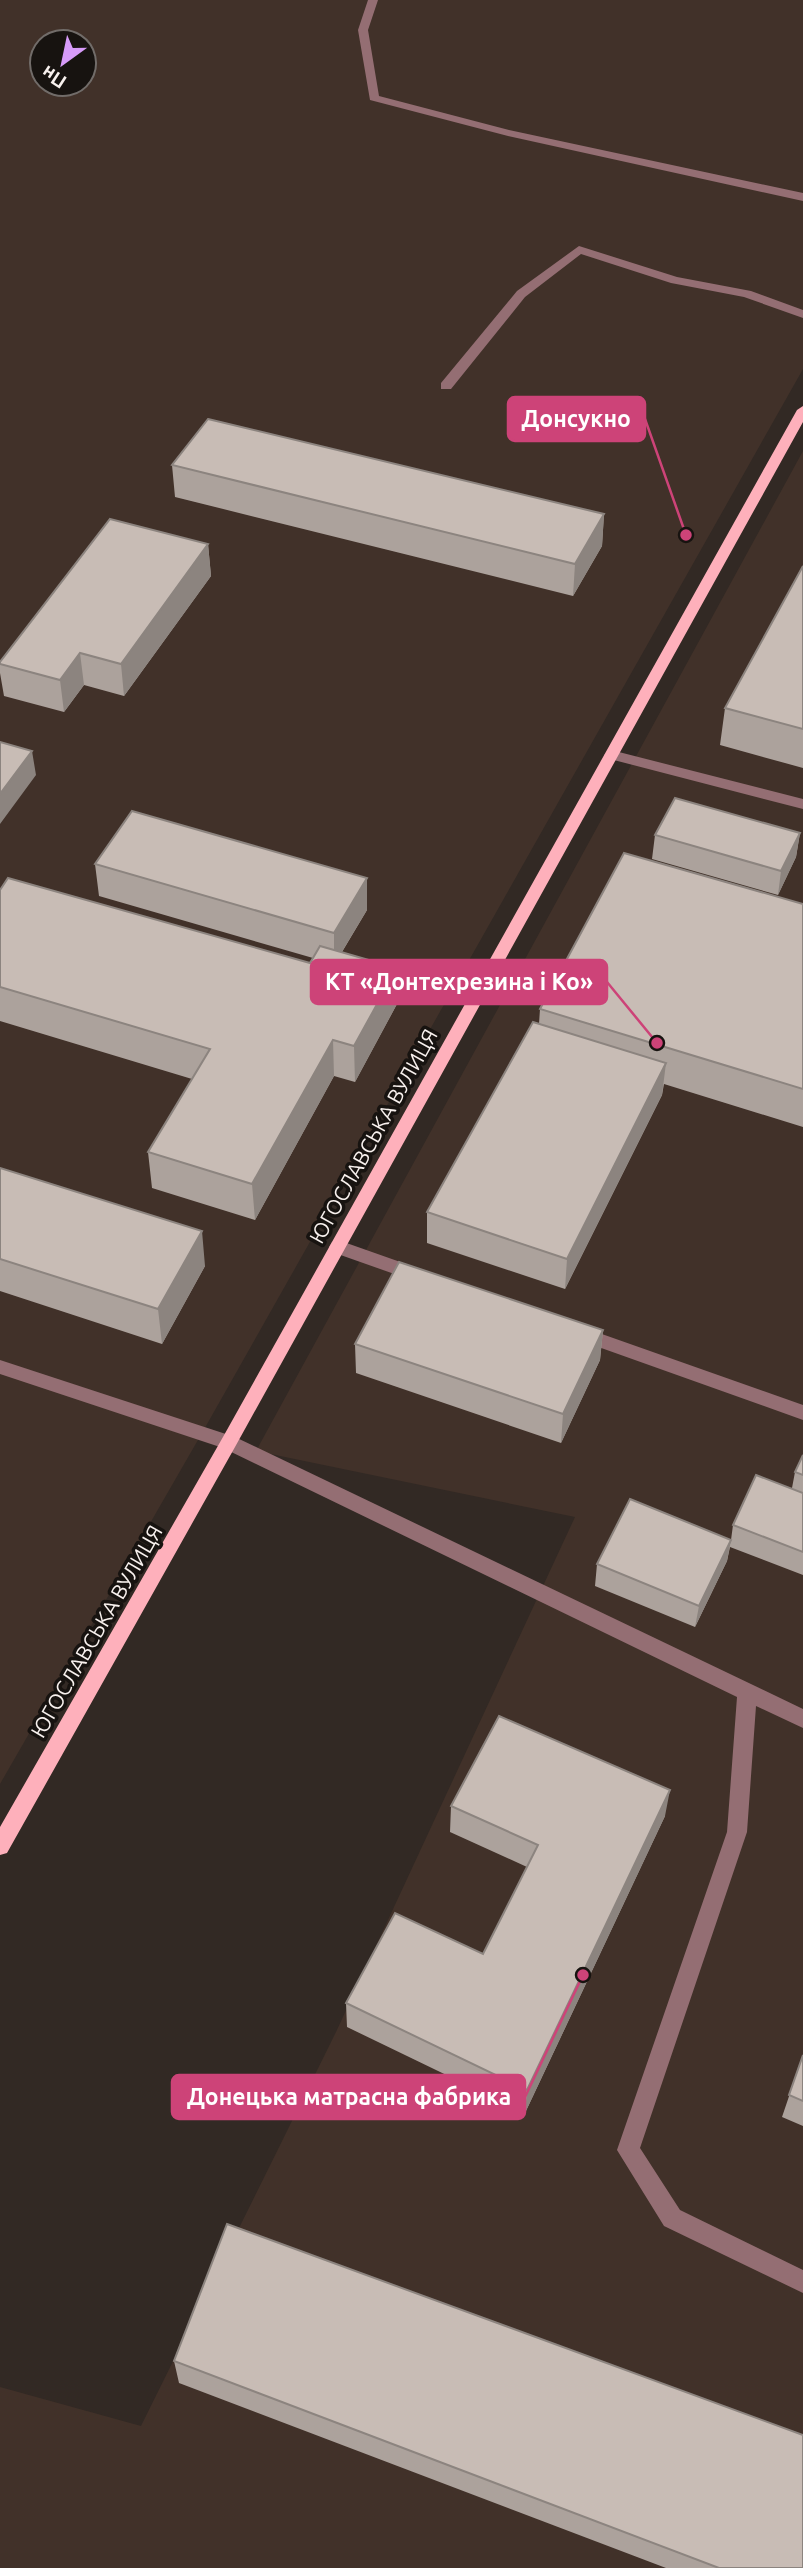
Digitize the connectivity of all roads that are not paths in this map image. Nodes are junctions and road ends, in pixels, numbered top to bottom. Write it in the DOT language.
graph roads {
  1 [pos="373,0"];
  2 [pos="803,197"];
  3 [pos="803,314"];
  4 [pos="446,386"];
  5 [pos="803,410"];
  6 [pos="611,755"];
  7 [pos="803,804"];
  8 [pos="338,1247"];
  9 [pos="428,1279"];
  10 [pos="570,1330"];
  11 [pos="0,1367"];
  12 [pos="803,1413"];
  13 [pos="229,1442"];
  14 [pos="747,1690"];
  15 [pos="803,1719"];
  16 [pos="0,1846"];
  17 [pos="803,2282"];
  1 -- 2 [label="lane"];
  3 -- 4 [label="lane"];
  5 -- 6 [label="main road, ЮГОСЛАВСЬКА ВУЛИЦЯ"];
  6 -- 7 [label="lane"];
  6 -- 8 [label="main road, ЮГОСЛАВСЬКА ВУЛИЦЯ"];
  8 -- 9 [label="lane"];
  8 -- 13 [label="main road, ЮГОСЛАВСЬКА ВУЛИЦЯ"];
  10 -- 12 [label="lane"];
  11 -- 13 [label="lane"];
  13 -- 14 [label="lane"];
  13 -- 16 [label="main road, ЮГОСЛАВСЬКА ВУЛИЦЯ"];
  14 -- 15 [label="lane"];
  14 -- 17 [label="lane"];
}
